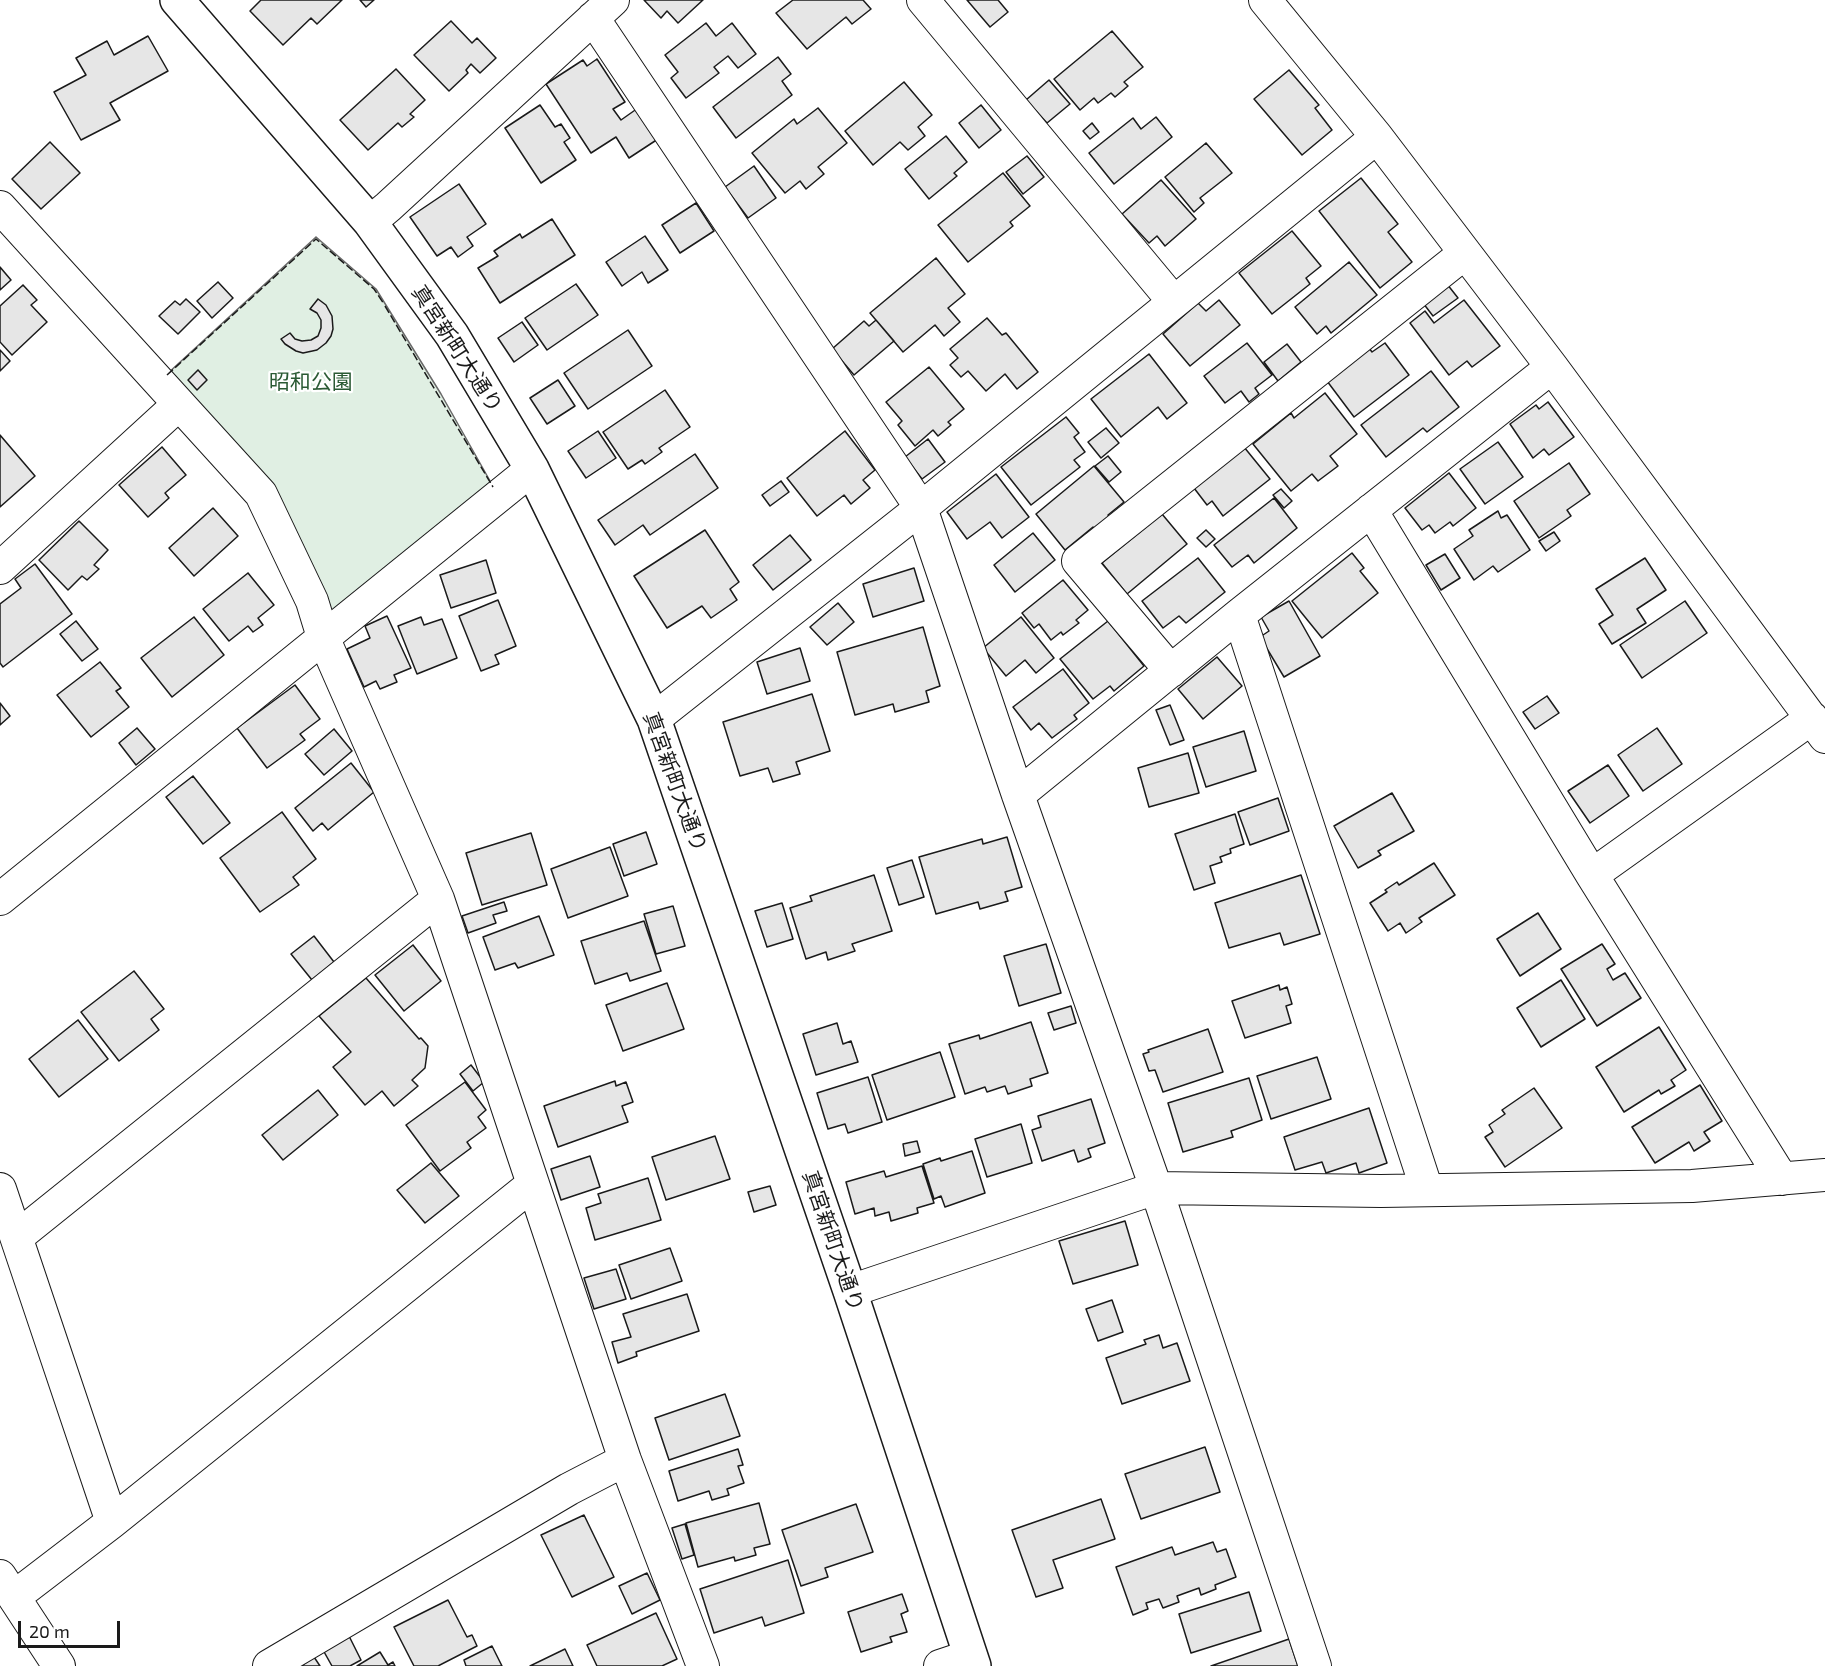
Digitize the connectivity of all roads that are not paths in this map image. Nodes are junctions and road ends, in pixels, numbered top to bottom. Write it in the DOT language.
graph roads {
  1 [pos="923,0"];
  2 [pos="1265,0"];
  3 [pos="186,3"];
  4 [pos="603,9"];
  5 [pos="1377,137"];
  6 [pos="0,207"];
  7 [pos="370,222"];
  8 [pos="1465,253"];
  9 [pos="1174,302"];
  10 [pos="1552,367"];
  11 [pos="178,404"];
  12 [pos="532,469"];
  13 [pos="921,508"];
  14 [pos="1371,510"];
  15 [pos="0,568"];
  16 [pos="1239,615"];
  17 [pos="323,637"];
  18 [pos="1171,670"];
  19 [pos="654,719"];
  20 [pos="1818,728"];
  21 [pos="1018,795"];
  22 [pos="1592,876"];
  23 [pos="0,899"];
  24 [pos="438,899"];
  25 [pos="1825,1175"];
  26 [pos="1782,1179"];
  27 [pos="533,1184"];
  28 [pos="1156,1188"];
  29 [pos="0,1189"];
  30 [pos="1426,1190"];
  31 [pos="17,1237"];
  32 [pos="850,1291"];
  33 [pos="625,1460"];
  34 [pos="112,1522"];
  35 [pos="7,1586"];
  36 [pos="972,1661"];
  37 [pos="59,1666"];
  38 [pos="269,1666"];
  39 [pos="703,1666"];
  40 [pos="939,1666"];
  41 [pos="1315,1666"];
  1 -- 9 [label="street"];
  2 -- 5 [label="street"];
  3 -- 7 [label="street, 真宮新町大通り"];
  4 -- 7 [label="street"];
  4 -- 13 [label="street"];
  5 -- 8 [label="street"];
  5 -- 9 [label="street"];
  6 -- 11 [label="street"];
  7 -- 12 [label="street, 真宮新町大通り"];
  8 -- 10 [label="street"];
  8 -- 18 [label="street"];
  9 -- 13 [label="street"];
  10 -- 14 [label="street"];
  10 -- 20 [label="street"];
  11 -- 15 [label="street"];
  11 -- 17 [label="street"];
  12 -- 17 [label="street"];
  12 -- 19 [label="street, 真宮新町大通り"];
  13 -- 19 [label="street"];
  13 -- 21 [label="street"];
  14 -- 16 [label="street"];
  14 -- 22 [label="street"];
  16 -- 18 [label="street"];
  16 -- 30 [label="street"];
  17 -- 23 [label="street"];
  17 -- 24 [label="street"];
  18 -- 21 [label="street"];
  19 -- 32 [label="street, 真宮新町大通り"];
  20 -- 22 [label="street"];
  21 -- 28 [label="street"];
  22 -- 26 [label="street"];
  24 -- 27 [label="street"];
  24 -- 31 [label="street"];
  25 -- 26 [label="street"];
  26 -- 30 [label="street"];
  27 -- 33 [label="street"];
  27 -- 34 [label="street"];
  28 -- 30 [label="street"];
  28 -- 32 [label="street"];
  28 -- 41 [label="street"];
  29 -- 31 [label="street"];
  31 -- 34 [label="street"];
  32 -- 36 [label="street, 真宮新町大通り"];
  33 -- 38 [label="street"];
  33 -- 39 [label="street"];
  34 -- 35 [label="street"];
  35 -- 37 [label="street"];
  36 -- 40 [label="street"];
}
